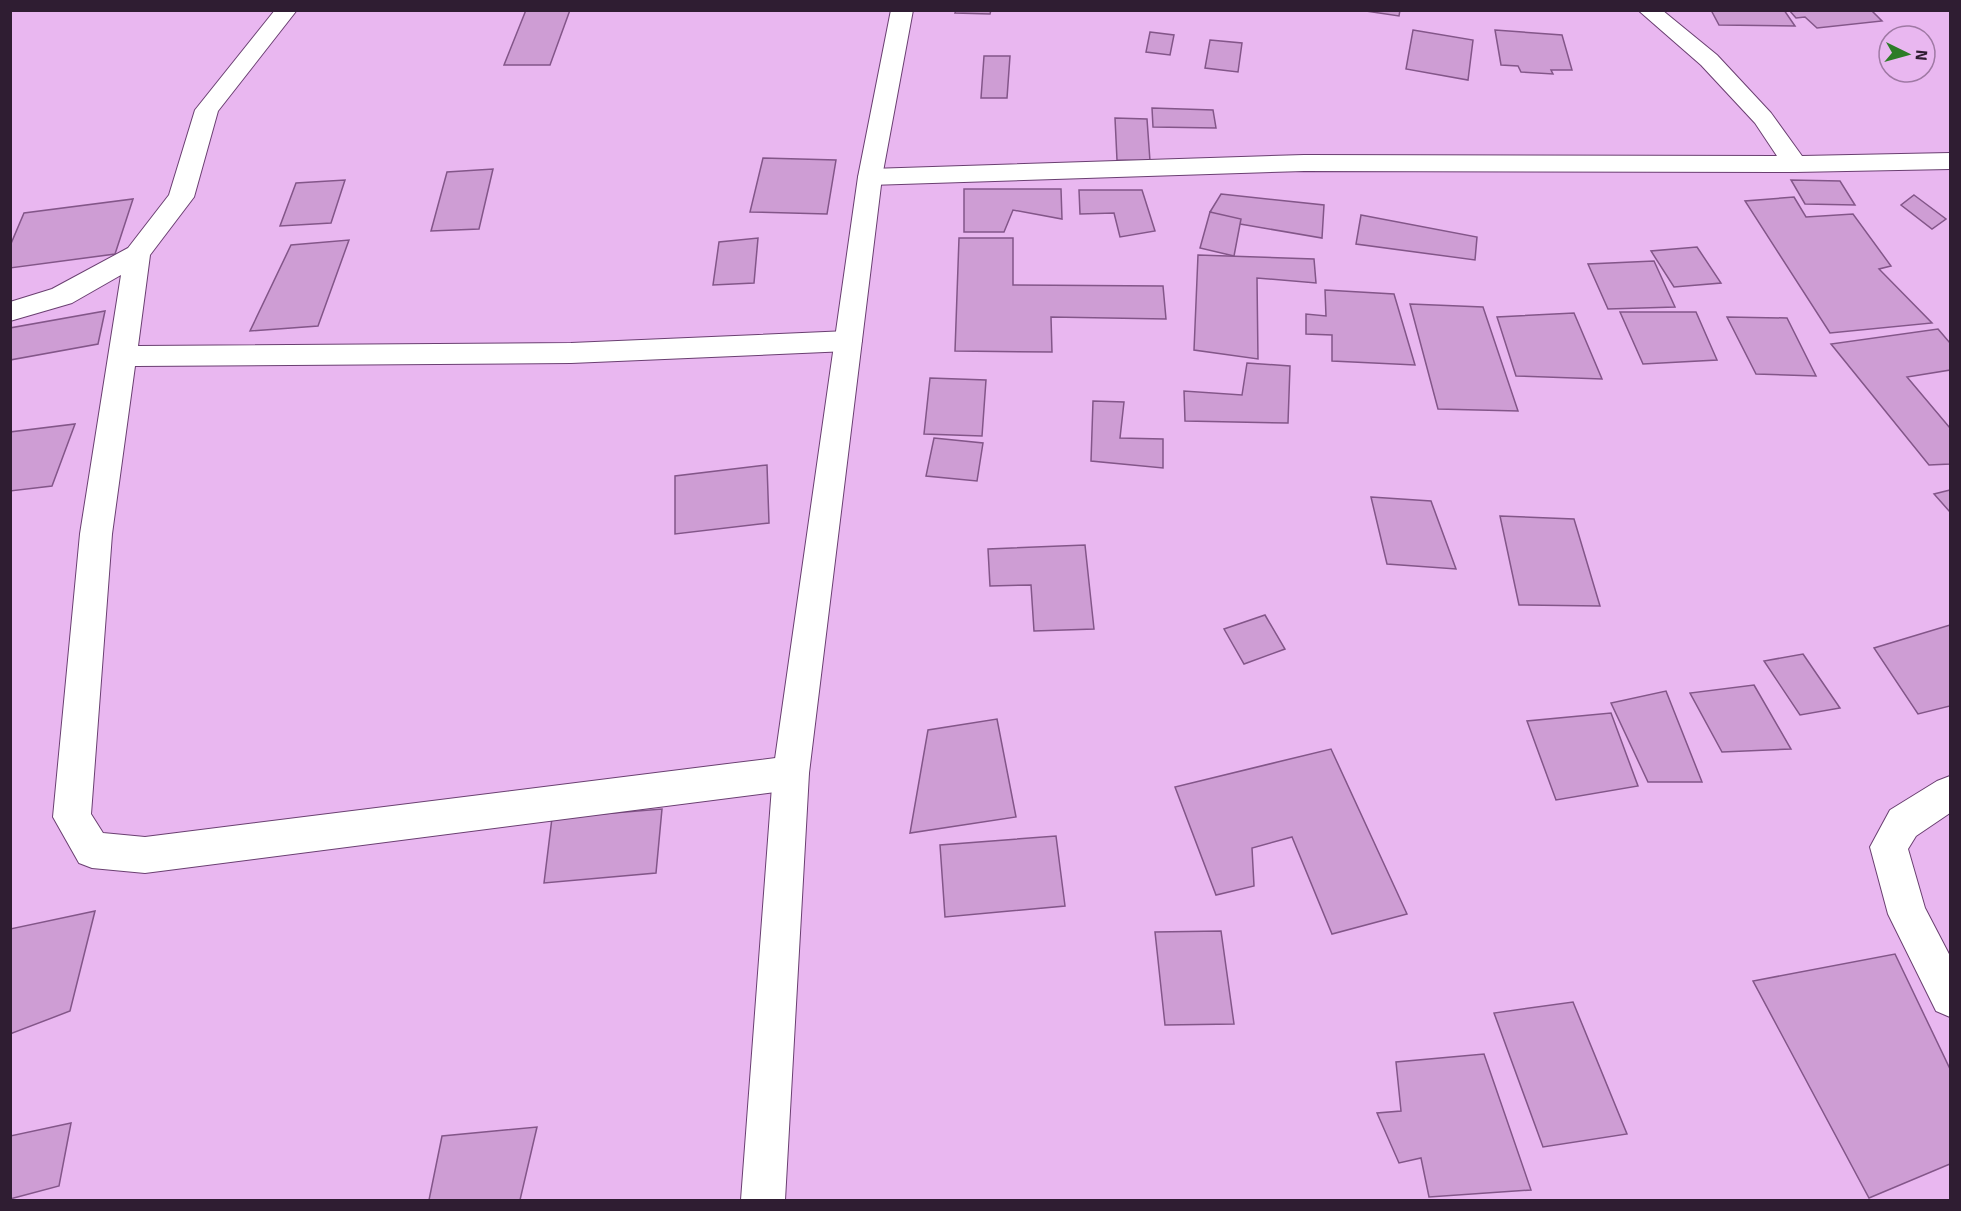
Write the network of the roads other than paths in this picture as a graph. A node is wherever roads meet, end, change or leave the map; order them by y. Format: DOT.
graph roads {
  1 [pos="287,10"];
  2 [pos="902,10"];
  3 [pos="1648,10"];
  4 [pos="1950,161"];
  5 [pos="1795,164"];
  6 [pos="870,177"];
  7 [pos="137,254"];
  8 [pos="10,312"];
  9 [pos="849,341"];
  10 [pos="123,356"];
  11 [pos="791,773"];
  12 [pos="1950,793"];
  13 [pos="1950,997"];
  14 [pos="763,1200"];
  1 -- 7 [label="street"];
  2 -- 6 [label="street"];
  3 -- 5 [label="street"];
  4 -- 5 [label="street"];
  5 -- 6 [label="street"];
  6 -- 9 [label="street"];
  7 -- 8 [label="street"];
  7 -- 10 [label="street"];
  9 -- 10 [label="street"];
  9 -- 11 [label="street"];
  10 -- 11 [label="street"];
  11 -- 14 [label="street"];
  12 -- 13 [label="street"];
}
